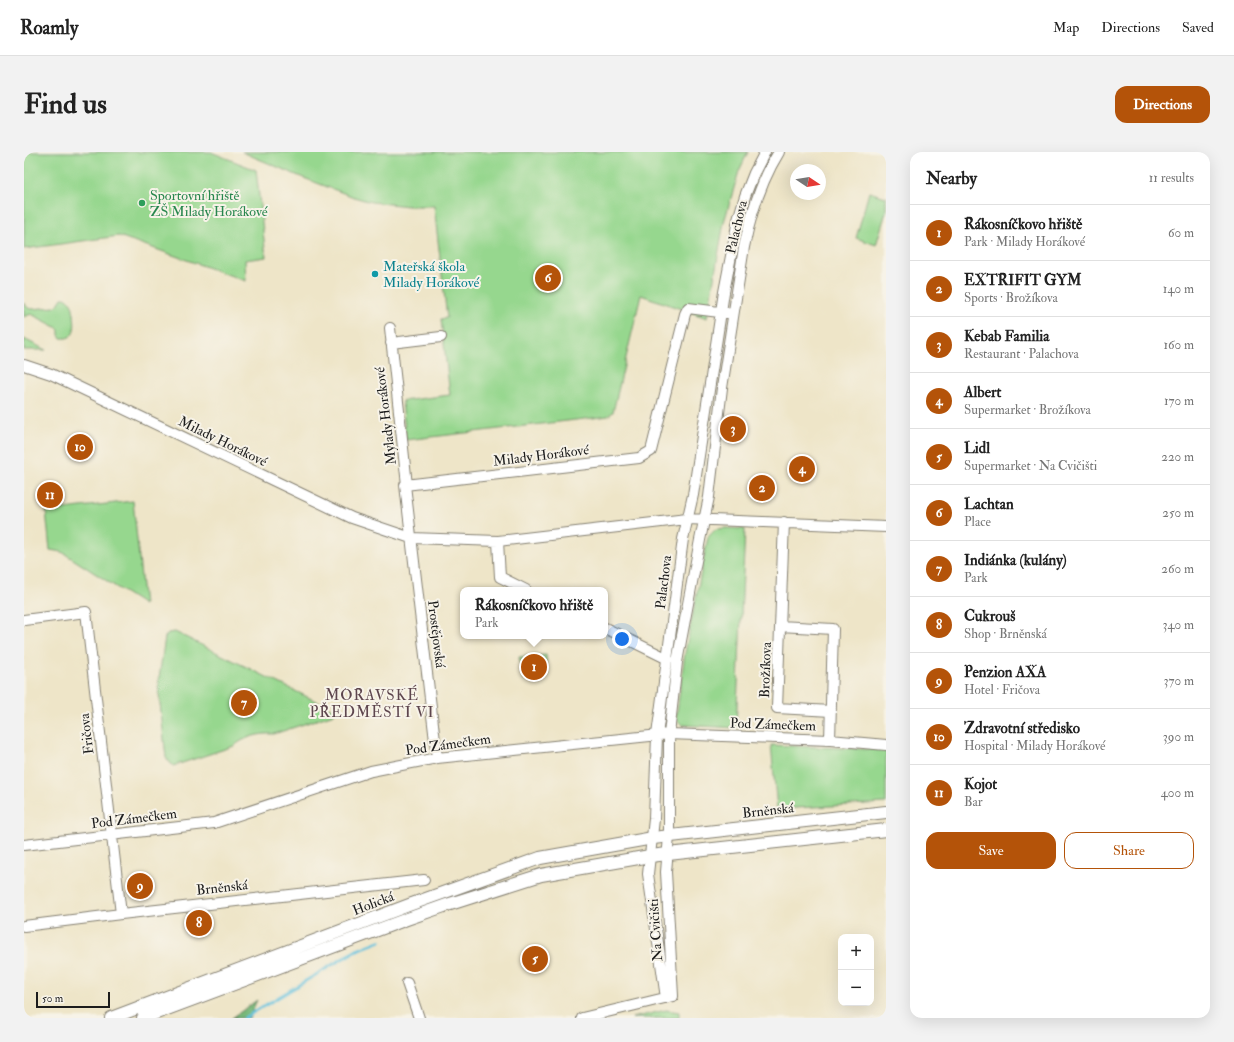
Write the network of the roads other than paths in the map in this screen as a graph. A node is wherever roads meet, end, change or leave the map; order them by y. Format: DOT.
graph roads {
  1 [pos="765,152"];
  2 [pos="779,152"];
  3 [pos="721,312"];
  4 [pos="734,314"];
  5 [pos="390,328"];
  6 [pos="441,337"];
  7 [pos="391,343"];
  8 [pos="24,366"];
  9 [pos="408,485"];
  10 [pos="687,519"];
  11 [pos="704,519"];
  12 [pos="784,522"];
  13 [pos="886,526"];
  14 [pos="411,538"];
  15 [pos="498,541"];
  16 [pos="520,587"];
  17 [pos="24,620"];
  18 [pos="780,626"];
  19 [pos="608,629"];
  20 [pos="668,659"];
  21 [pos="831,711"];
  22 [pos="669,734"];
  23 [pos="657,735"];
  24 [pos="830,740"];
  25 [pos="886,742"];
  26 [pos="437,758"];
  27 [pos="886,812"];
  28 [pos="886,830"];
  29 [pos="112,835"];
  30 [pos="669,836"];
  31 [pos="653,838"];
  32 [pos="24,845"];
  33 [pos="666,854"];
  34 [pos="650,856"];
  35 [pos="424,880"];
  36 [pos="121,914"];
  37 [pos="24,926"];
  38 [pos="407,983"];
  39 [pos="666,998"];
  40 [pos="110,1018"];
  41 [pos="143,1018"];
  42 [pos="419,1018"];
  43 [pos="582,1018"];
  1 -- 3 [label="street, Palachova"];
  2 -- 4 [label="street, Palachova"];
  3 -- 4 [label="street"];
  3 -- 9 [label="street, Milady Horákové"];
  3 -- 10 [label="street, Palachova"];
  4 -- 11 [label="street, Palachova"];
  5 -- 7 [label="street, Mylady Horákové"];
  6 -- 7 [label="street"];
  7 -- 9 [label="street, Mylady Horákové"];
  8 -- 14 [label="street, Milady Horákové"];
  9 -- 14 [label="street"];
  10 -- 11 [label="street, Milady Horákové"];
  10 -- 15 [label="street, Milady Horákové"];
  10 -- 20 [label="street, Palachova"];
  11 -- 12 [label="street"];
  11 -- 22 [label="street, Palachova"];
  12 -- 13 [label="street"];
  12 -- 18 [label="street, Brožíkova"];
  14 -- 15 [label="street, Milady Horákové"];
  14 -- 26 [label="street, Prostějovská"];
  15 -- 16 [label="street"];
  17 -- 29 [label="street, Fričova"];
  18 -- 21 [label="street, Brožíkova"];
  18 -- 21 [label="street, Brožíkova"];
  19 -- 20 [label="street"];
  20 -- 23 [label="street, Palachova"];
  21 -- 24 [label="street, Brožíkova"];
  22 -- 23 [label="street, Pod Zámečkem"];
  22 -- 24 [label="street, Pod Zámečkem"];
  22 -- 30 [label="street, Palachova"];
  23 -- 26 [label="street, Pod Zámečkem"];
  23 -- 31 [label="street, Palachova"];
  24 -- 25 [label="street, Pod Zámečkem"];
  26 -- 29 [label="street, Pod Zámečkem"];
  27 -- 30 [label="main road, Brněnská"];
  28 -- 33 [label="main road"];
  29 -- 32 [label="street, Pod Zámečkem"];
  29 -- 36 [label="street, Fričova"];
  30 -- 31 [label="main road, Brněnská"];
  30 -- 33 [label="street, Palachova"];
  31 -- 34 [label="street, Palachova"];
  31 -- 40 [label="main road, Holická"];
  33 -- 34 [label="main road, Holická"];
  33 -- 39 [label="street, Na Cvičišti"];
  34 -- 39 [label="street, Na Cvičišti"];
  34 -- 41 [label="main road, Holická"];
  35 -- 36 [label="street, Brněnská"];
  36 -- 37 [label="street, Brněnská"];
  38 -- 42 [label="street"];
  39 -- 43 [label="street"];
}
